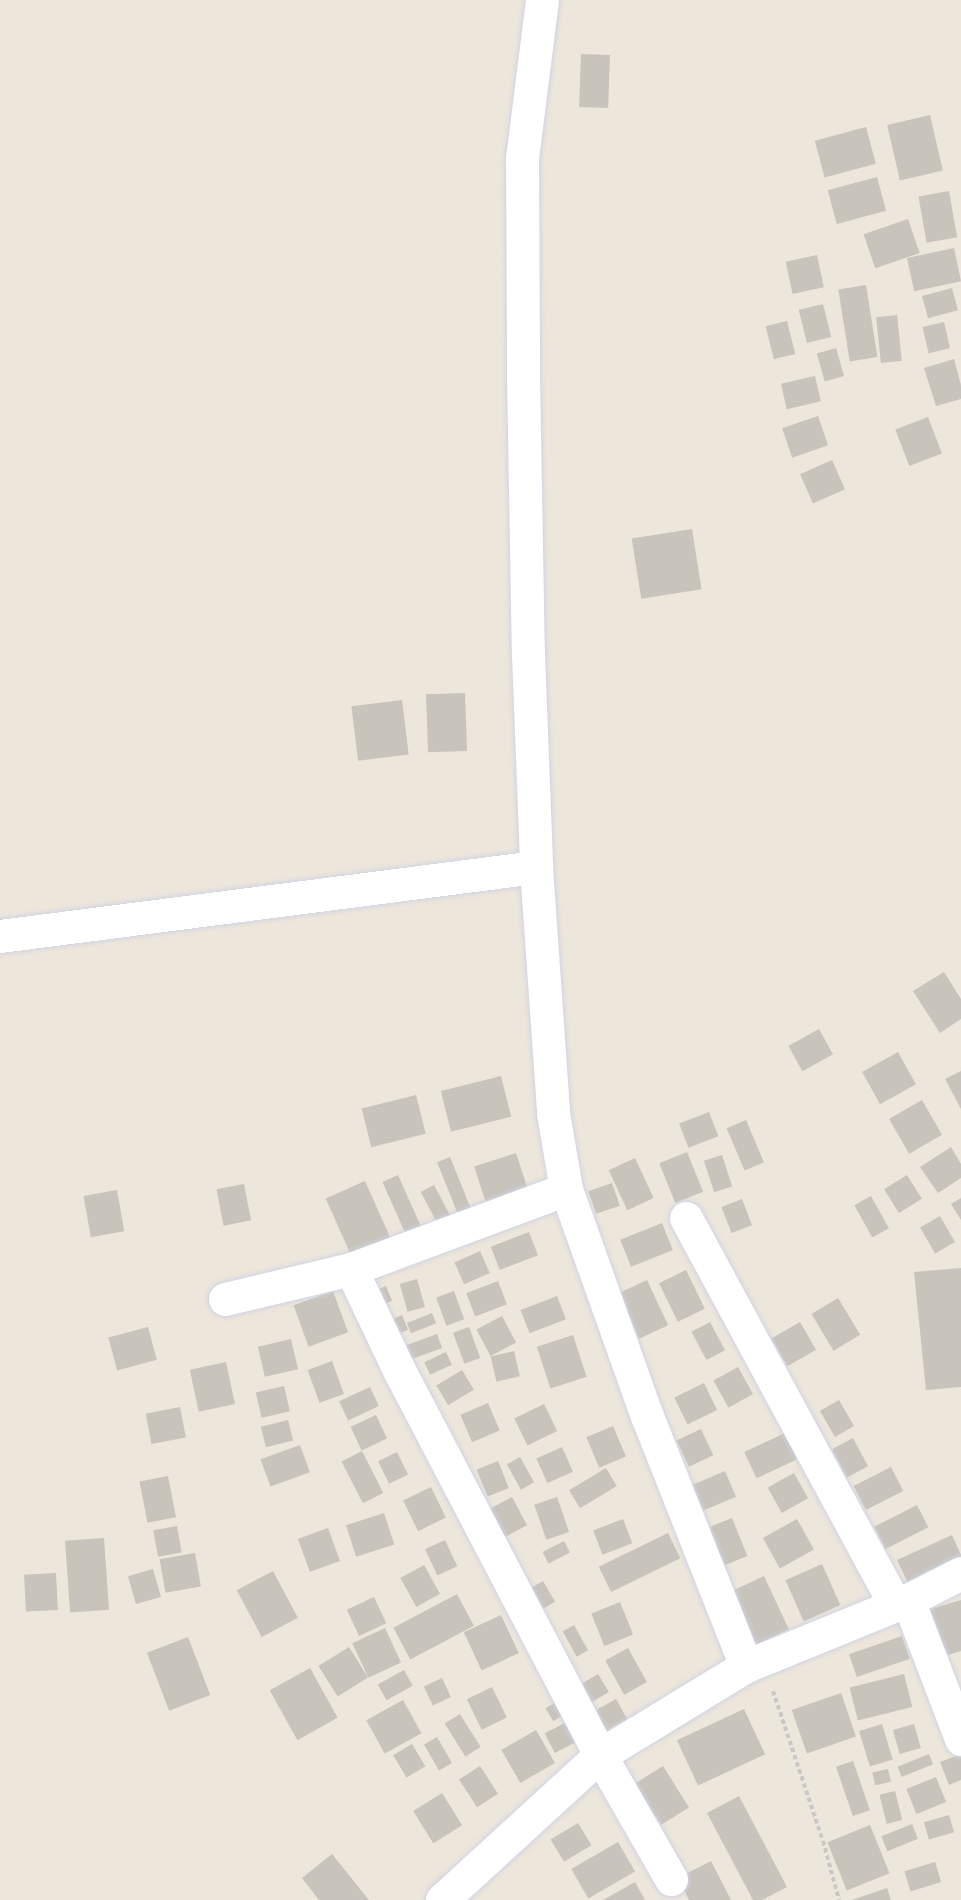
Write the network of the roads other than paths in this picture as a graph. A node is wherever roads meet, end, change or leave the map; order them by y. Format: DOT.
graph roads {
  1 [pos="542,0"];
  2 [pos="536,867"];
  3 [pos="0,936"];
  4 [pos="566,1189"];
  5 [pos="686,1218"];
  6 [pos="351,1269"];
  7 [pos="225,1299"];
  8 [pos="961,1573"];
  9 [pos="902,1603"];
  10 [pos="754,1662"];
  11 [pos="961,1740"];
  12 [pos="600,1755"];
  13 [pos="671,1879"];
  14 [pos="442,1900"];
  1 -- 2 [label="street"];
  2 -- 3 [label="street"];
  2 -- 4 [label="street"];
  4 -- 6 [label="street"];
  4 -- 10 [label="street"];
  5 -- 9 [label="street"];
  6 -- 7 [label="street"];
  6 -- 12 [label="street"];
  8 -- 9 [label="street"];
  9 -- 10 [label="street"];
  9 -- 11 [label="street"];
  10 -- 12 [label="street"];
  12 -- 13 [label="street"];
  12 -- 14 [label="street"];
}
